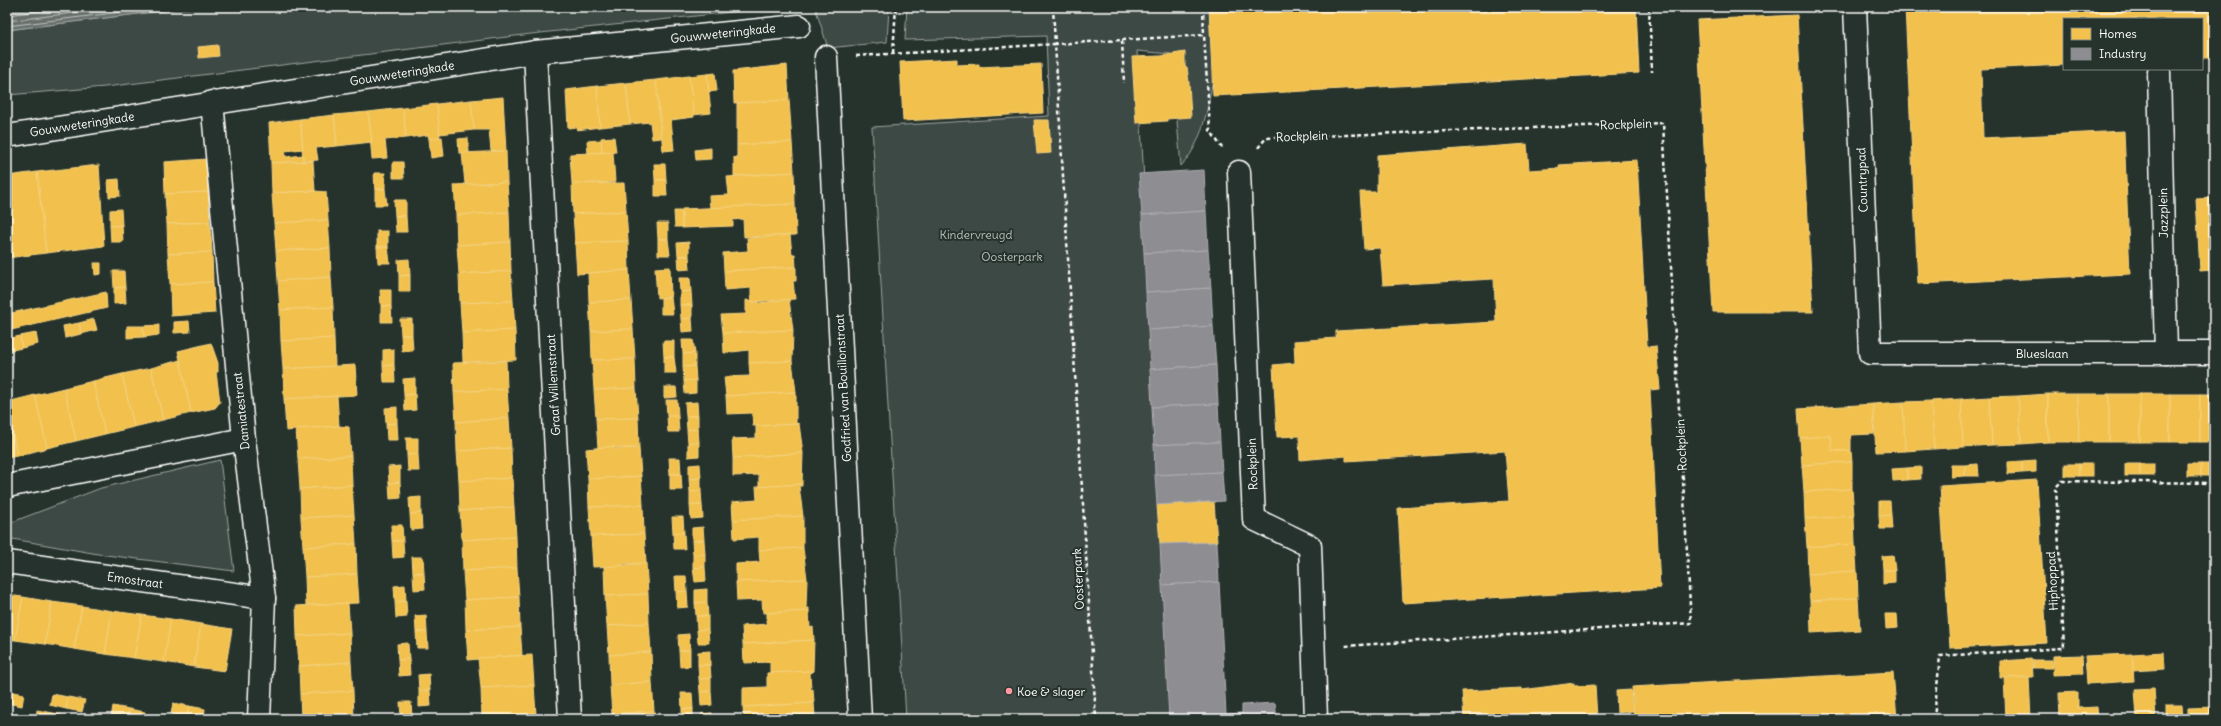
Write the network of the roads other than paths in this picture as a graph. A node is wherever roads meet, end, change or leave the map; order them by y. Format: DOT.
graph roads {
  1 [pos="1855,7"];
  2 [pos="799,26"];
  3 [pos="535,52"];
  4 [pos="826,57"];
  5 [pos="2159,72"];
  6 [pos="212,102"];
  7 [pos="7,136"];
  8 [pos="1239,172"];
  9 [pos="1870,353"];
  10 [pos="2166,353"];
  11 [pos="2214,353"];
  12 [pos="244,439"];
  13 [pos="7,486"];
  14 [pos="7,562"];
  15 [pos="264,598"];
  16 [pos="259,719"];
  17 [pos="570,719"];
  18 [pos="860,719"];
  19 [pos="1316,719"];
  1 -- 9 [label="street, Countrypad"];
  2 -- 3 [label="street, Gouwweteringkade"];
  3 -- 6 [label="street, Gouwweteringkade"];
  3 -- 17 [label="street, Graaf Willemstraat"];
  4 -- 18 [label="street, Godfried van Bouillonstraat"];
  5 -- 10 [label="street, Jazzplein"];
  6 -- 7 [label="street, Gouwweteringkade"];
  6 -- 12 [label="street, Damiatestraat"];
  8 -- 19 [label="street, Rockplein"];
  9 -- 10 [label="street, Blueslaan"];
  10 -- 11 [label="street, Blueslaan"];
  12 -- 13 [label="street"];
  12 -- 15 [label="street, Damiatestraat"];
  14 -- 15 [label="street, Emostraat"];
  15 -- 16 [label="street, Damiatestraat"];
}
